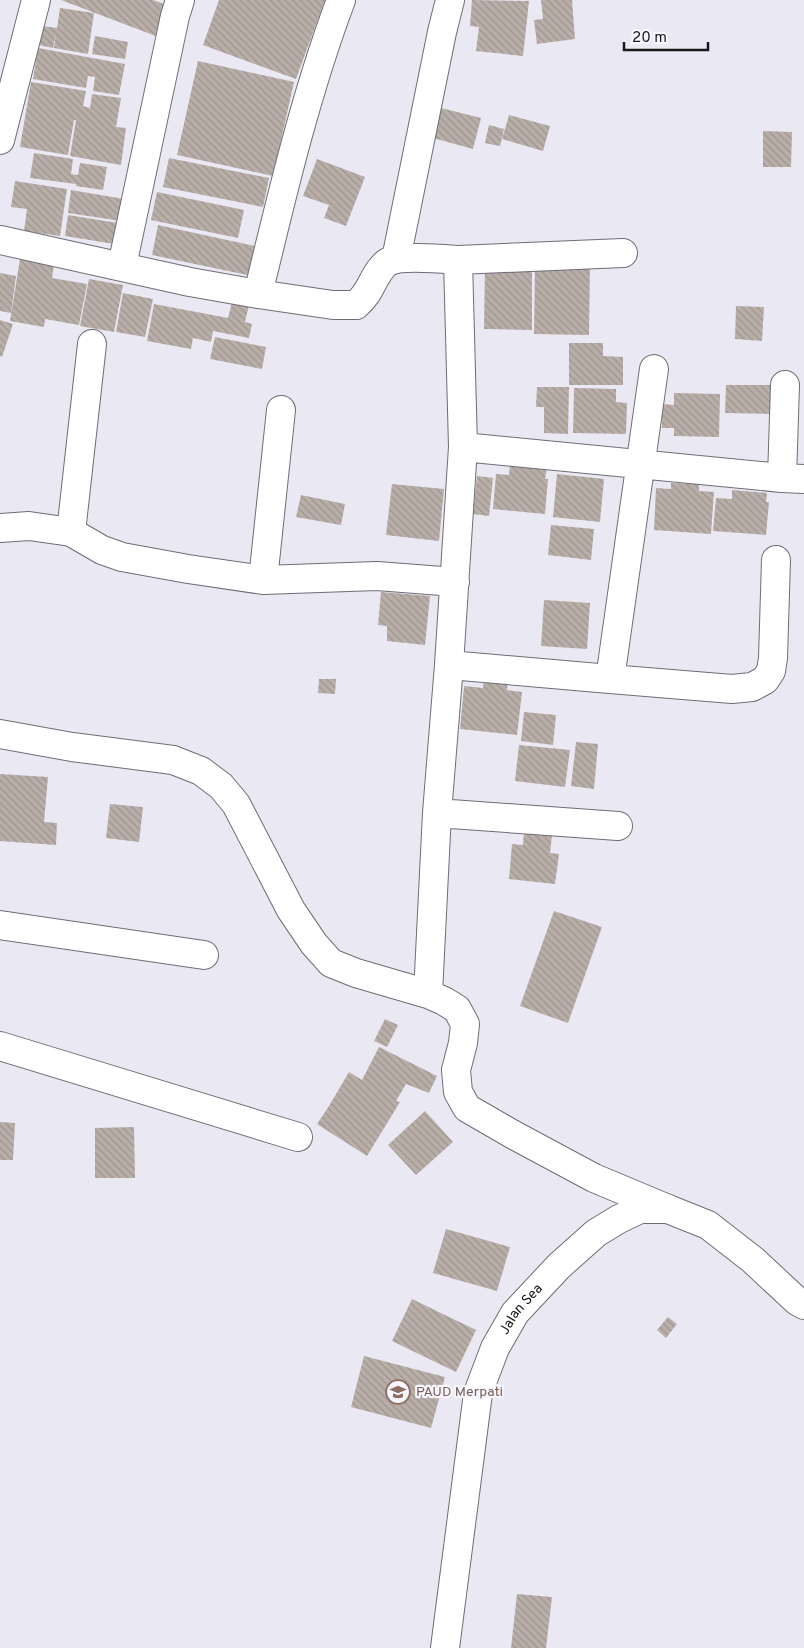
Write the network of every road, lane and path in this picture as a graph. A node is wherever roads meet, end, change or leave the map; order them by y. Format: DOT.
graph roads {
  1 [pos="36,0"];
  2 [pos="180,0"];
  3 [pos="341,0"];
  4 [pos="450,0"];
  5 [pos="0,140"];
  6 [pos="0,240"];
  7 [pos="623,253"];
  8 [pos="396,259"];
  9 [pos="458,260"];
  10 [pos="122,266"];
  11 [pos="258,294"];
  12 [pos="92,344"];
  13 [pos="654,369"];
  14 [pos="785,385"];
  15 [pos="281,410"];
  16 [pos="464,447"];
  17 [pos="641,464"];
  18 [pos="793,479"];
  19 [pos="0,528"];
  20 [pos="71,532"];
  21 [pos="776,560"];
  22 [pos="263,580"];
  23 [pos="455,582"];
  24 [pos="449,665"];
  25 [pos="610,678"];
  26 [pos="0,734"];
  27 [pos="437,813"];
  28 [pos="618,826"];
  29 [pos="0,925"];
  30 [pos="204,955"];
  31 [pos="428,994"];
  32 [pos="0,1046"];
  33 [pos="298,1137"];
  34 [pos="668,1209"];
  35 [pos="804,1305"];
  36 [pos="445,1648"];
  1 -- 5 [label="street"];
  2 -- 10 [label="street"];
  3 -- 11 [label="street"];
  4 -- 8 [label="street"];
  6 -- 10 [label="street"];
  7 -- 9 [label="street"];
  8 -- 9 [label="street"];
  8 -- 11 [label="street"];
  9 -- 16 [label="street"];
  10 -- 11 [label="street"];
  12 -- 20 [label="street"];
  13 -- 17 [label="street"];
  14 -- 18 [label="street"];
  15 -- 22 [label="street"];
  16 -- 17 [label="street"];
  16 -- 23 [label="street"];
  17 -- 18 [label="street"];
  17 -- 25 [label="street"];
  19 -- 20 [label="street"];
  20 -- 22 [label="street"];
  21 -- 25 [label="street"];
  22 -- 23 [label="street"];
  23 -- 24 [label="street"];
  24 -- 25 [label="street"];
  24 -- 27 [label="street"];
  26 -- 31 [label="street"];
  27 -- 28 [label="street"];
  27 -- 31 [label="street"];
  29 -- 30 [label="street"];
  31 -- 34 [label="street"];
  32 -- 33 [label="street"];
  34 -- 35 [label="street, Jalan Sea"];
  34 -- 36 [label="street, Jalan Sea"];
}
